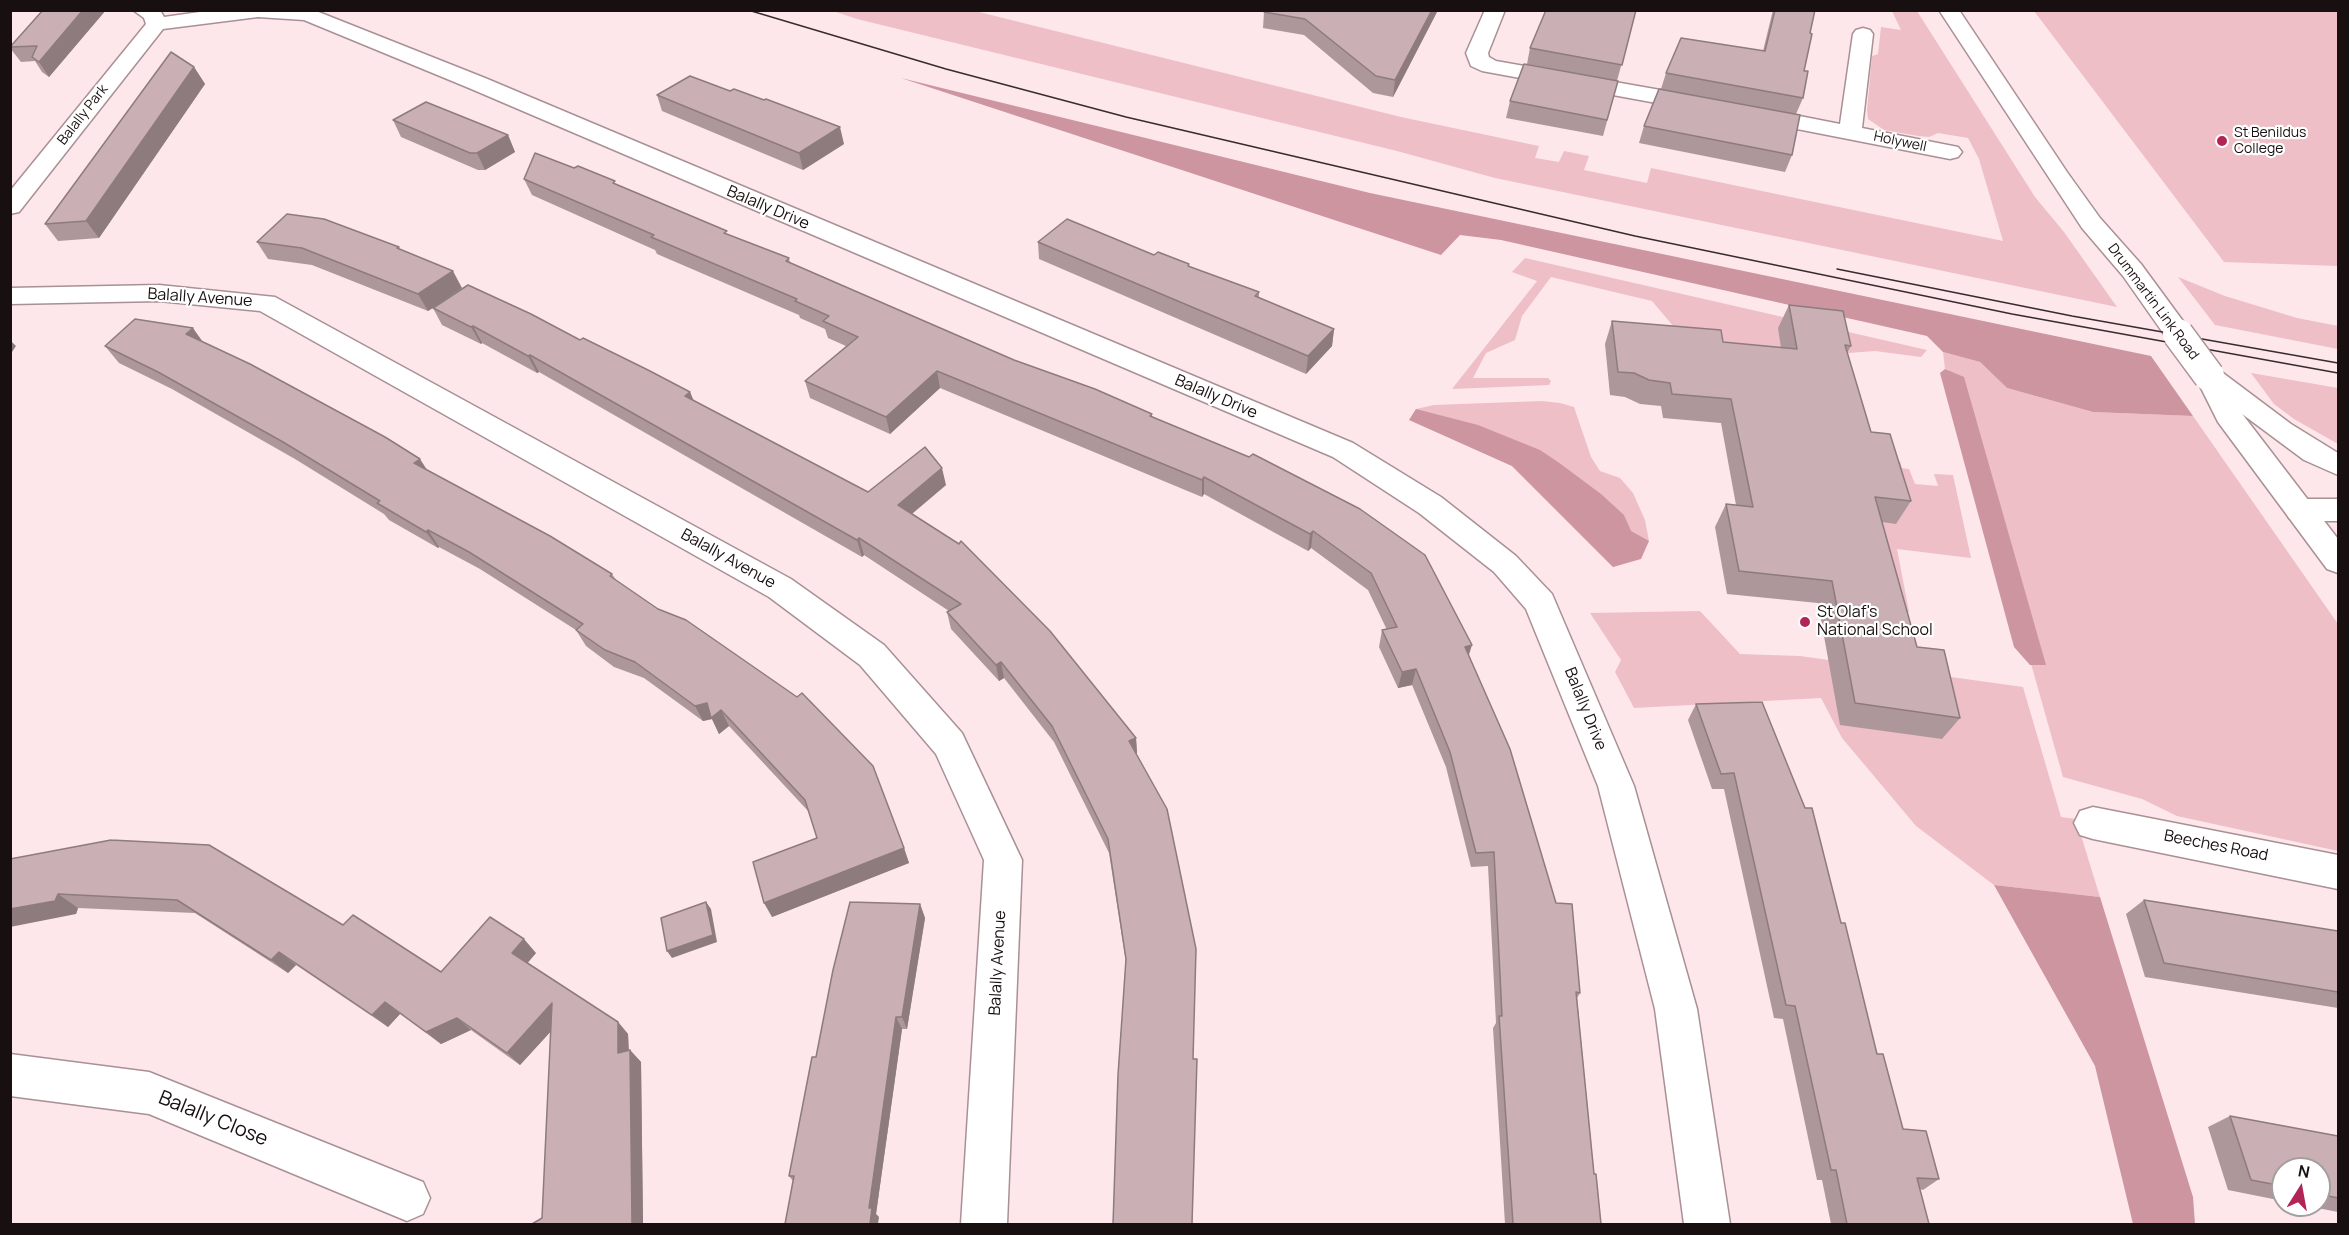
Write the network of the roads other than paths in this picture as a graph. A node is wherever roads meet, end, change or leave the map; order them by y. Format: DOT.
graph roads {
  1 [pos="1495,10"];
  2 [pos="1950,10"];
  3 [pos="258,11"];
  4 [pos="149,17"];
  5 [pos="1863,34"];
  6 [pos="1850,132"];
  7 [pos="1950,152"];
  8 [pos="10,207"];
  9 [pos="10,296"];
  10 [pos="2210,376"];
  11 [pos="2338,465"];
  12 [pos="2300,510"];
  13 [pos="2338,510"];
  14 [pos="2338,561"];
  15 [pos="2093,823"];
  16 [pos="2338,872"];
  17 [pos="10,1075"];
  18 [pos="408,1198"];
  19 [pos="984,1224"];
  20 [pos="1707,1224"];
  1 -- 6 [label="street, Holywell"];
  2 -- 10 [label="street, Drummartin Link Road, bridge"];
  3 -- 4 [label="street, Balally Drive"];
  3 -- 20 [label="street, Balally Drive"];
  4 -- 8 [label="street, Balally Park"];
  5 -- 6 [label="street, Holywell"];
  6 -- 7 [label="street, Holywell"];
  9 -- 19 [label="street, Balally Avenue"];
  10 -- 11 [label="street"];
  10 -- 12 [label="street, Drummartin Link Road"];
  12 -- 13 [label="street"];
  12 -- 14 [label="street, Drummartin Link Road"];
  15 -- 16 [label="street, Beeches Road"];
  17 -- 18 [label="street, Balally Close"];
}
